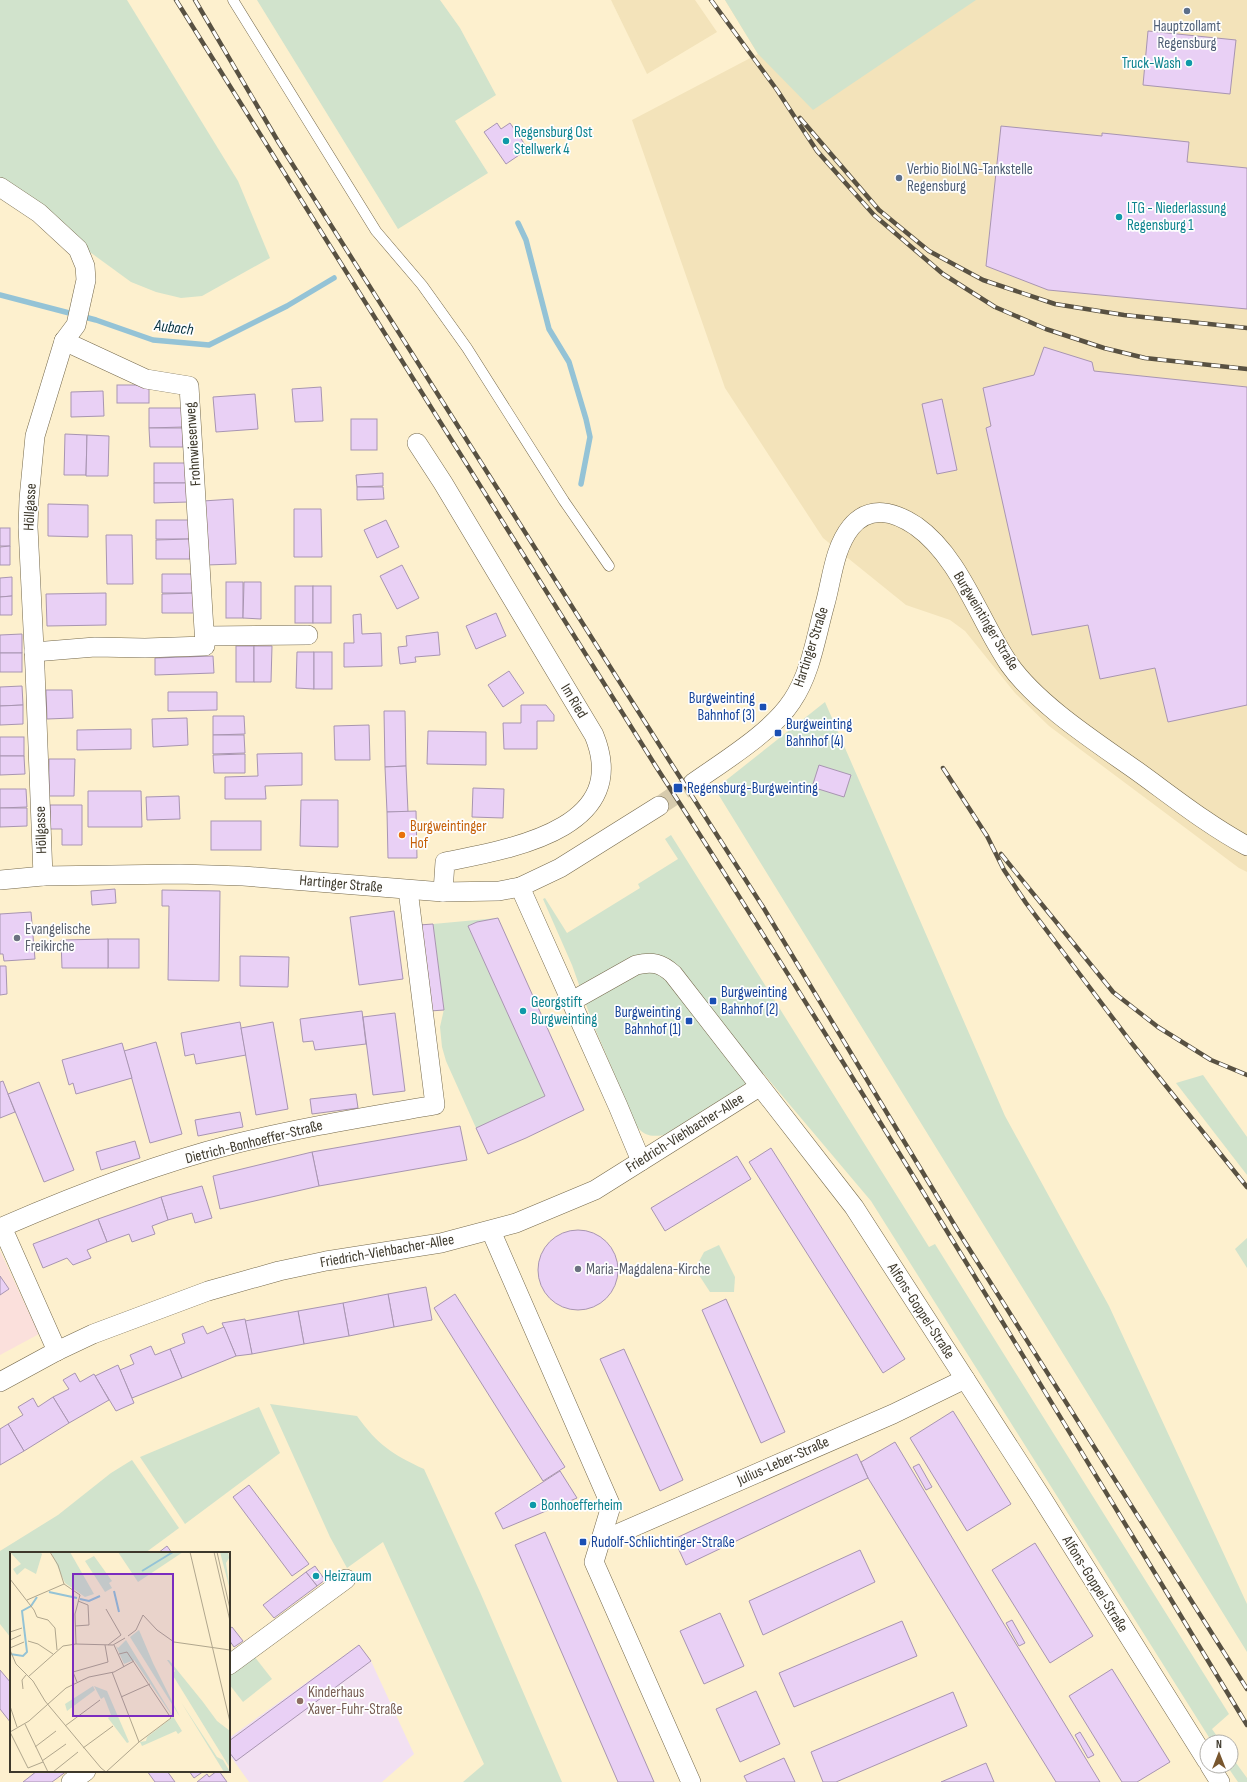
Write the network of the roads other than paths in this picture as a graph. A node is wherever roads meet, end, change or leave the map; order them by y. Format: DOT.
graph roads {
  1 [pos="233,0"];
  2 [pos="0,187"];
  3 [pos="64,341"];
  4 [pos="416,443"];
  5 [pos="835,561"];
  6 [pos="609,566"];
  7 [pos="308,635"];
  8 [pos="205,636"];
  9 [pos="34,652"];
  10 [pos="694,783"];
  11 [pos="659,806"];
  12 [pos="1247,846"];
  13 [pos="43,876"];
  14 [pos="0,880"];
  15 [pos="520,887"];
  16 [pos="408,890"];
  17 [pos="443,892"];
  18 [pos="572,1001"];
  19 [pos="760,1087"];
  20 [pos="641,1161"];
  21 [pos="491,1231"];
  22 [pos="57,1351"];
  23 [pos="965,1379"];
  24 [pos="0,1382"];
  25 [pos="601,1541"];
  26 [pos="346,1579"];
  27 [pos="230,1664"];
  28 [pos="1199,1748"];
  29 [pos="85,1772"];
  30 [pos="71,1782"];
  31 [pos="691,1782"];
  1 -- 6 [label="lane"];
  2 -- 3 [label="street, Höllgasse"];
  3 -- 8 [label="street, Frohnwiesenweg"];
  3 -- 9 [label="street, Höllgasse"];
  4 -- 17 [label="street, Im Ried"];
  5 -- 10 [label="street, Hartinger Straße"];
  5 -- 12 [label="street, Burgweintinger Straße"];
  7 -- 8 [label="street"];
  8 -- 9 [label="street"];
  9 -- 13 [label="street, Höllgasse"];
  11 -- 15 [label="street, Hartinger Straße"];
  13 -- 14 [label="street, Hartinger Straße"];
  13 -- 16 [label="street, Hartinger Straße"];
  15 -- 17 [label="street, Hartinger Straße"];
  15 -- 18 [label="street"];
  16 -- 17 [label="street, Hartinger Straße"];
  16 -- 22 [label="street, Dietrich-Bonhoeffer-Straße"];
  18 -- 19 [label="street, Alfons-Goppel-Straße"];
  18 -- 20 [label="street"];
  19 -- 20 [label="street, Friedrich-Viehbacher-Allee"];
  19 -- 23 [label="street, Alfons-Goppel-Straße"];
  20 -- 21 [label="street, Friedrich-Viehbacher-Allee"];
  21 -- 22 [label="street, Friedrich-Viehbacher-Allee"];
  21 -- 25 [label="street"];
  22 -- 24 [label="street, Friedrich-Viehbacher-Allee"];
  23 -- 25 [label="street, Julius-Leber-Straße"];
  23 -- 28 [label="street, Alfons-Goppel-Straße"];
  25 -- 31 [label="street"];
  26 -- 27 [label="street"];
  29 -- 30 [label="street"];
}
